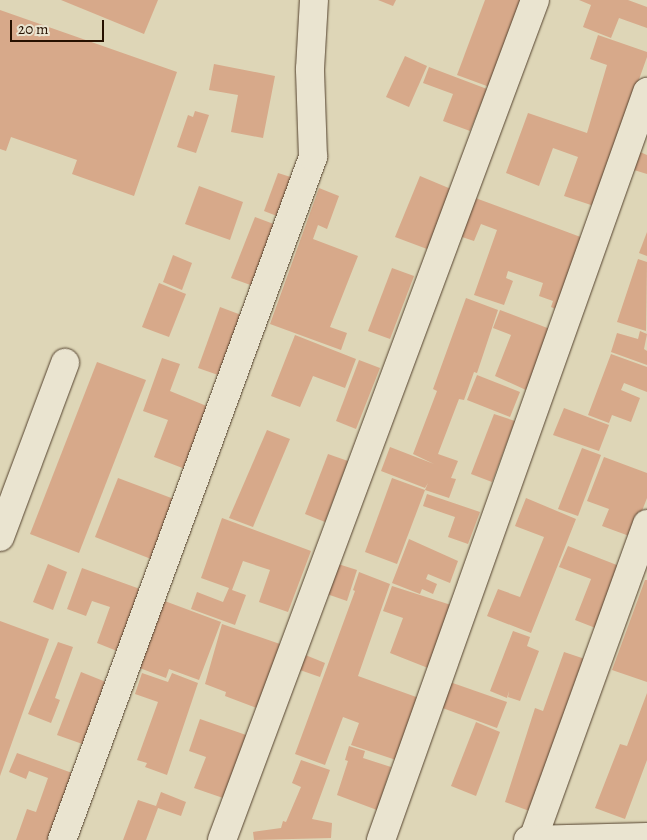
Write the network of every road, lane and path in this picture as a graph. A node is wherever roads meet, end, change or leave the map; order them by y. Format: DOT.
graph roads {
  1 [pos="314,0"];
  2 [pos="535,0"];
  3 [pos="647,92"];
  4 [pos="65,363"];
  5 [pos="647,524"];
  6 [pos="0,537"];
  7 [pos="647,837"];
  8 [pos="533,839"];
  9 [pos="62,840"];
  10 [pos="222,840"];
  11 [pos="381,840"];
  12 [pos="528,840"];
  1 -- 9 [label="street"];
  2 -- 10 [label="street"];
  3 -- 11 [label="street"];
  4 -- 6 [label="street"];
  5 -- 8 [label="street"];
  7 -- 8 [label="street"];
  8 -- 12 [label="street"];
}
